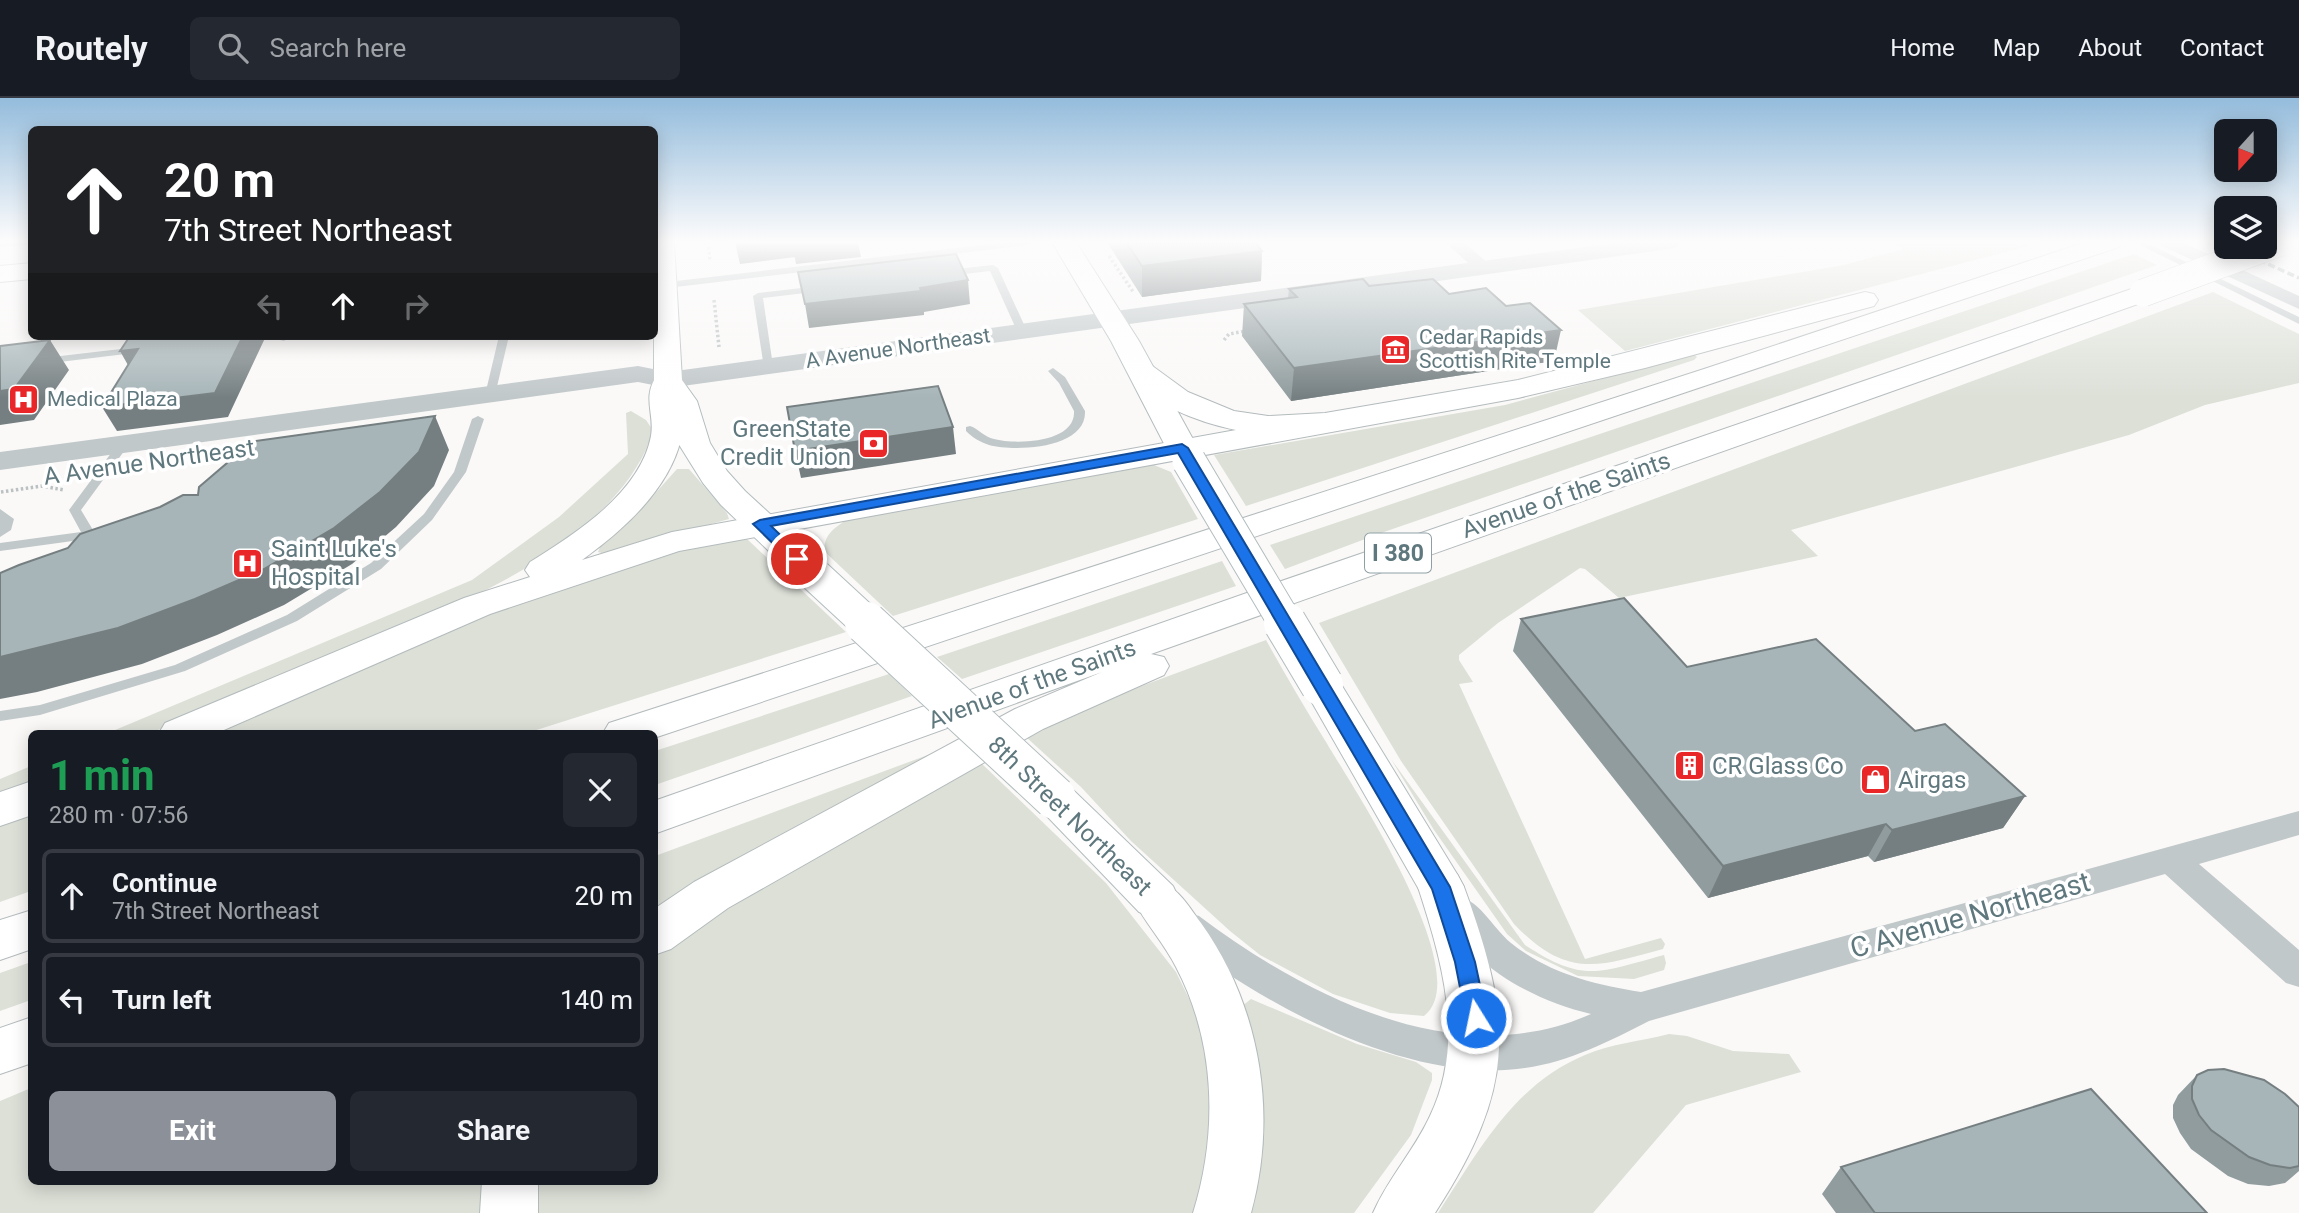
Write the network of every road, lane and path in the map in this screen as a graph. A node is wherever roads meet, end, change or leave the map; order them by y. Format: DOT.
graph roads {
  1 [pos="662,294"];
  2 [pos="714,294"];
  3 [pos="775,294"];
  4 [pos="1005,294"];
  5 [pos="1096,294"];
  6 [pos="1290,294"];
  7 [pos="1892,294"];
  8 [pos="1954,294"];
  9 [pos="2141,294"];
  10 [pos="2244,294"];
  11 [pos="2280,294"];
  12 [pos="2299,303"];
  13 [pos="1111,319"];
  14 [pos="2299,321"];
  15 [pos="1257,329"];
  16 [pos="1022,331"];
  17 [pos="503,340"];
  18 [pos="1224,340"];
  19 [pos="149,348"];
  20 [pos="767,356"];
  21 [pos="37,362"];
  22 [pos="1053,371"];
  23 [pos="1141,371"];
  24 [pos="668,380"];
  25 [pos="484,407"];
  26 [pos="1320,424"];
  27 [pos="970,429"];
  28 [pos="124,443"];
  29 [pos="1185,455"];
  30 [pos="0,461"];
  31 [pos="104,468"];
  32 [pos="0,482"];
  33 [pos="0,492"];
  34 [pos="64,494"];
  35 [pos="0,513"];
  36 [pos="760,524"];
  37 [pos="0,533"];
  38 [pos="95,533"];
  39 [pos="1435,541"];
  40 [pos="0,547"];
  41 [pos="78,554"];
  42 [pos="477,606"];
  43 [pos="0,716"];
  44 [pos="187,730"];
  45 [pos="633,730"];
  46 [pos="28,799"];
  47 [pos="0,810"];
  48 [pos="658,817"];
  49 [pos="2299,823"];
  50 [pos="2171,859"];
  51 [pos="1441,887"];
  52 [pos="1156,899"];
  53 [pos="28,930"];
  54 [pos="658,932"];
  55 [pos="0,940"];
  56 [pos="2299,972"];
  57 [pos="1641,1008"];
  58 [pos="28,1041"];
  59 [pos="0,1051"];
  60 [pos="1476,1053"];
  61 [pos="510,1185"];
  62 [pos="509,1213"];
  63 [pos="1222,1213"];
  64 [pos="1402,1213"];
  1 -- 24 [label="main road, 8th Street Northeast"];
  2 -- 20 [label="path"];
  3 -- 20 [label="lane"];
  4 -- 16 [label="lane"];
  5 -- 13 [label="main road"];
  6 -- 13 [label="street, A Avenue Northeast"];
  7 -- 26 [label="main road"];
  8 -- 45 [label="main road"];
  9 -- 39 [label="main road, Avenue of the Saints / I 380, bridge"];
  10 -- 14 [label="lane"];
  11 -- 12 [label="street"];
  13 -- 16 [label="street, A Avenue Northeast"];
  13 -- 23 [label="main road"];
  15 -- 18 [label="path"];
  16 -- 20 [label="street, A Avenue Northeast"];
  17 -- 25 [label="lane"];
  19 -- 21 [label="lane"];
  20 -- 24 [label="street, A Avenue Northeast"];
  22 -- 27 [label="lane"];
  23 -- 26 [label="main road"];
  23 -- 29 [label="main road"];
  24 -- 25 [label="street, A Avenue Northeast"];
  24 -- 36 [label="main road, 8th Street Northeast"];
  24 -- 42 [label="main road"];
  25 -- 28 [label="street, A Avenue Northeast"];
  25 -- 31 [label="street, A Avenue Northeast"];
  25 -- 43 [label="lane"];
  26 -- 29 [label="main road"];
  28 -- 30 [label="street, A Avenue Northeast"];
  28 -- 31 [label="lane"];
  29 -- 36 [label="main road"];
  29 -- 51 [label="main road, bridge"];
  31 -- 32 [label="street, A Avenue Northeast"];
  31 -- 38 [label="lane"];
  33 -- 34 [label="path"];
  35 -- 37 [label="lane"];
  36 -- 42 [label="main road"];
  36 -- 52 [label="main road, 8th Street Northeast, bridge"];
  38 -- 40 [label="lane"];
  38 -- 41 [label="lane"];
  39 -- 48 [label="main road, Avenue of the Saints / I 380"];
  39 -- 54 [label="main road"];
  42 -- 44 [label="main road"];
  46 -- 47 [label="main road"];
  49 -- 50 [label="street, C Avenue Northeast"];
  50 -- 56 [label="street"];
  50 -- 57 [label="street, C Avenue Northeast"];
  51 -- 57 [label="street"];
  51 -- 60 [label="main road"];
  52 -- 60 [label="street, 8th Street Northeast"];
  52 -- 63 [label="main road"];
  53 -- 55 [label="main road"];
  57 -- 60 [label="street, 8th Street Northeast"];
  58 -- 59 [label="main road"];
  60 -- 64 [label="main road"];
  61 -- 62 [label="main road"];
}
